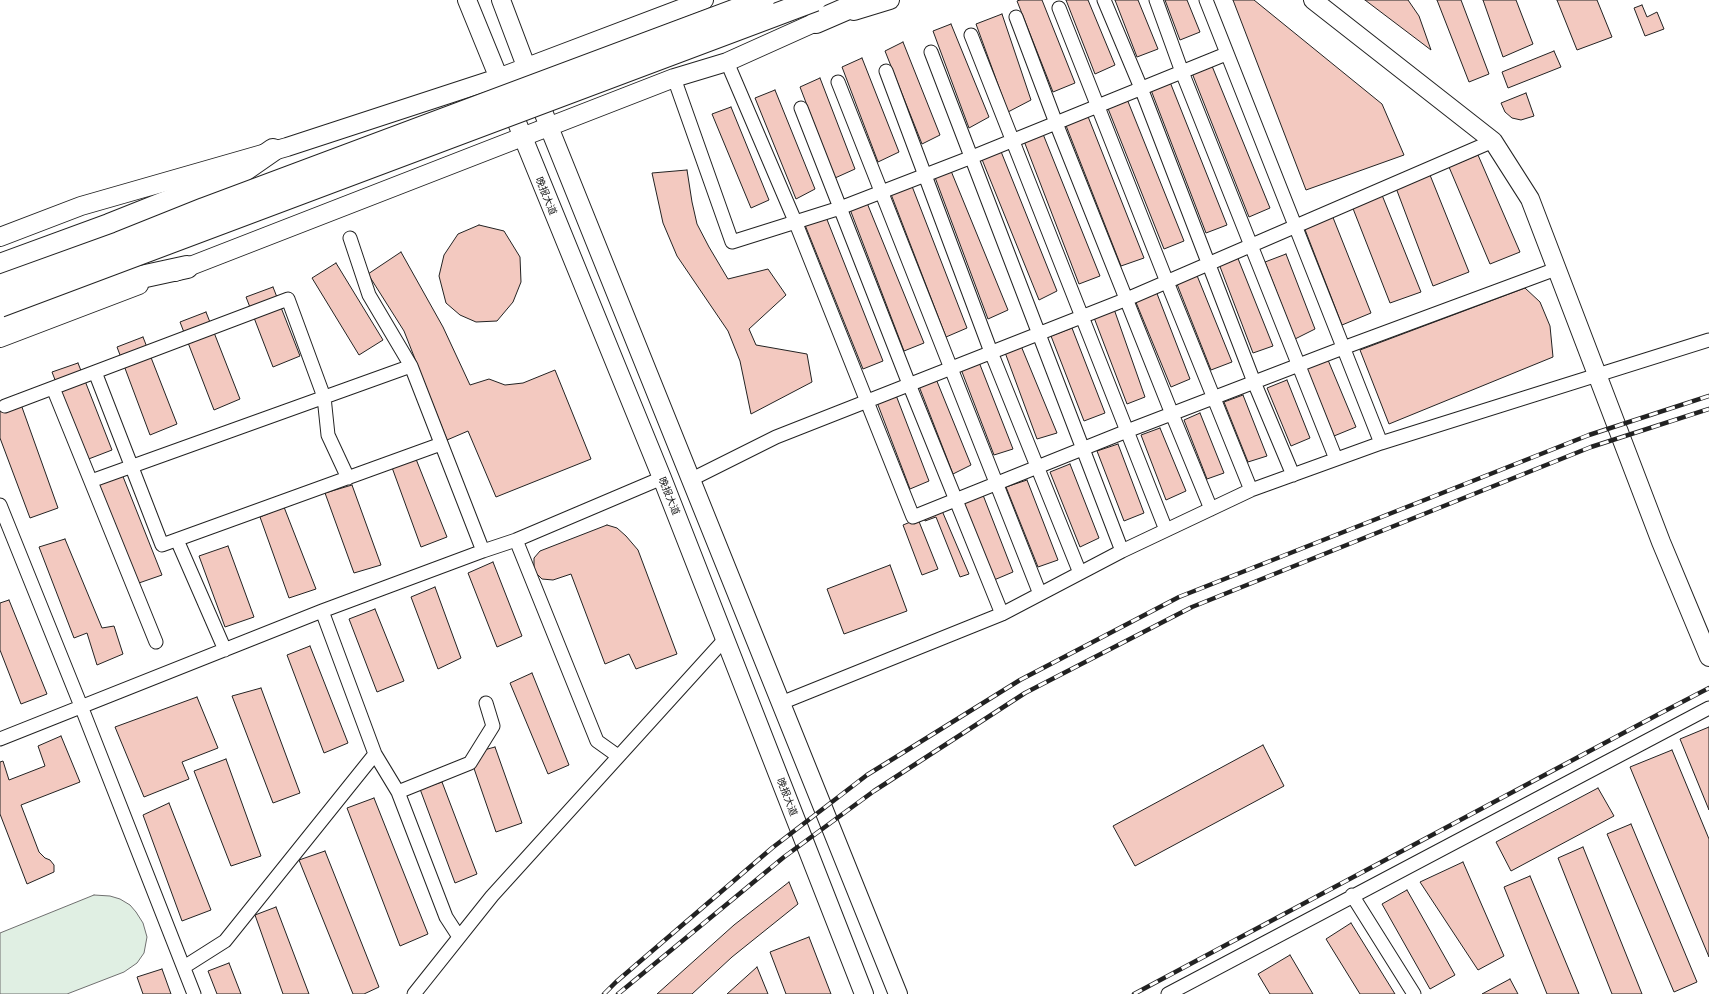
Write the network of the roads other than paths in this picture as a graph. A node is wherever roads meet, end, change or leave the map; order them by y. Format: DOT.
graph roads {
  1 [pos="467,0"];
  2 [pos="501,0"];
  3 [pos="704,0"];
  4 [pos="763,0"];
  5 [pos="815,0"];
  6 [pos="867,0"];
  7 [pos="890,0"];
  8 [pos="1104,0"];
  9 [pos="1156,0"];
  10 [pos="1206,0"];
  11 [pos="1313,0"];
  12 [pos="1059,8"];
  13 [pos="1016,17"];
  14 [pos="816,22"];
  15 [pos="971,35"];
  16 [pos="931,52"];
  17 [pos="1226,54"];
  18 [pos="727,62"];
  19 [pos="527,67"];
  20 [pos="886,71"];
  21 [pos="1182,72"];
  22 [pos="498,78"];
  23 [pos="674,78"];
  24 [pos="838,82"];
  25 [pos="1141,88"];
  26 [pos="1097,106"];
  27 [pos="801,108"];
  28 [pos="1056,123"];
  29 [pos="549,127"];
  30 [pos="522,137"];
  31 [pos="1012,141"];
  32 [pos="1493,141"];
  33 [pos="272,150"];
  34 [pos="972,157"];
  35 [pos="924,175"];
  36 [pos="882,192"];
  37 [pos="840,208"];
  38 [pos="795,221"];
  39 [pos="1295,227"];
  40 [pos="0,236"];
  41 [pos="350,238"];
  42 [pos="1252,246"];
  43 [pos="1209,264"];
  44 [pos="0,265"];
  45 [pos="187,267"];
  46 [pos="1556,268"];
  47 [pos="1167,282"];
  48 [pos="0,286"];
  49 [pos="1127,299"];
  50 [pos="0,306"];
  51 [pos="1083,316"];
  52 [pos="0,322"];
  53 [pos="1039,333"];
  54 [pos="0,338"];
  55 [pos="1709,340"];
  56 [pos="1343,348"];
  57 [pos="991,352"];
  58 [pos="1299,365"];
  59 [pos="411,366"];
  60 [pos="951,368"];
  61 [pos="95,372"];
  62 [pos="1597,375"];
  63 [pos="1254,382"];
  64 [pos="909,384"];
  65 [pos="53,388"];
  66 [pos="324,397"];
  67 [pos="1214,398"];
  68 [pos="868,401"];
  69 [pos="5,406"];
  70 [pos="1172,414"];
  71 [pos="1127,430"];
  72 [pos="1381,443"];
  73 [pos="441,444"];
  74 [pos="1082,448"];
  75 [pos="1336,459"];
  76 [pos="132,466"];
  77 [pos="1036,467"];
  78 [pos="1293,475"];
  79 [pos="348,478"];
  80 [pos="662,478"];
  81 [pos="692,479"];
  82 [pos="91,481"];
  83 [pos="997,483"];
  84 [pos="1251,490"];
  85 [pos="956,500"];
  86 [pos="0,505"];
  87 [pos="1211,508"];
  88 [pos="1166,530"];
  89 [pos="177,540"];
  90 [pos="516,540"];
  91 [pos="483,550"];
  92 [pos="1122,551"];
  93 [pos="1080,573"];
  94 [pos="1040,594"];
  95 [pos="322,611"];
  96 [pos="1002,614"];
  97 [pos="725,639"];
  98 [pos="156,642"];
  99 [pos="224,650"];
  100 [pos="1709,657"];
  101 [pos="486,703"];
  102 [pos="781,703"];
  103 [pos="81,706"];
  104 [pos="1709,708"];
  105 [pos="0,739"];
  106 [pos="376,754"];
  107 [pos="618,756"];
  108 [pos="398,792"];
  109 [pos="1352,895"];
  110 [pos="459,937"];
  111 [pos="184,968"];
  112 [pos="194,994"];
  113 [pos="414,994"];
  114 [pos="864,994"];
  115 [pos="898,994"];
  116 [pos="1168,994"];
  117 [pos="1414,994"];
  1 -- 22 [label="main road, 晚报大道"];
  2 -- 19 [label="main road"];
  3 -- 19 [label="main road"];
  4 -- 48 [label="highway, bridge"];
  5 -- 50 [label="highway, bridge"];
  6 -- 14 [label="highway"];
  7 -- 14 [label="main road"];
  8 -- 25 [label="street"];
  9 -- 21 [label="street"];
  10 -- 17 [label="street"];
  11 -- 32 [label="main road"];
  12 -- 26 [label="street"];
  13 -- 28 [label="street"];
  14 -- 18 [label="main road"];
  15 -- 31 [label="street"];
  16 -- 34 [label="street"];
  17 -- 21 [label="street"];
  17 -- 39 [label="street"];
  18 -- 23 [label="main road"];
  18 -- 38 [label="street"];
  19 -- 22 [label="main road"];
  19 -- 29 [label="main road"];
  20 -- 35 [label="street"];
  21 -- 25 [label="street"];
  21 -- 42 [label="street"];
  22 -- 30 [label="main road, 晚报大道"];
  22 -- 33 [label="main road"];
  23 -- 29 [label="main road"];
  23 -- 38 [label="street"];
  24 -- 36 [label="street"];
  25 -- 26 [label="street"];
  25 -- 43 [label="street"];
  26 -- 28 [label="street"];
  26 -- 47 [label="street"];
  27 -- 37 [label="street"];
  28 -- 31 [label="street"];
  28 -- 49 [label="street"];
  29 -- 30 [label="main road"];
  29 -- 81 [label="main road"];
  30 -- 45 [label="main road"];
  30 -- 80 [label="main road, 晚报大道"];
  31 -- 34 [label="street"];
  31 -- 51 [label="street"];
  32 -- 39 [label="street"];
  32 -- 46 [label="main road"];
  33 -- 40 [label="main road"];
  33 -- 44 [label="highway"];
  34 -- 35 [label="street"];
  34 -- 53 [label="street"];
  35 -- 36 [label="street"];
  35 -- 57 [label="street"];
  36 -- 37 [label="street"];
  36 -- 60 [label="street"];
  37 -- 38 [label="street"];
  37 -- 64 [label="street"];
  38 -- 68 [label="street"];
  39 -- 42 [label="street"];
  39 -- 56 [label="street"];
  41 -- 59 [label="street"];
  42 -- 43 [label="street"];
  42 -- 58 [label="street"];
  43 -- 47 [label="street"];
  43 -- 63 [label="street"];
  45 -- 52 [label="highway"];
  45 -- 54 [label="main road"];
  46 -- 56 [label="street"];
  46 -- 62 [label="main road"];
  47 -- 49 [label="street"];
  47 -- 67 [label="street"];
  49 -- 51 [label="street"];
  49 -- 70 [label="street"];
  51 -- 53 [label="street"];
  51 -- 71 [label="street"];
  53 -- 57 [label="street"];
  53 -- 74 [label="street"];
  55 -- 62 [label="street"];
  56 -- 58 [label="street"];
  56 -- 72 [label="street"];
  57 -- 60 [label="street"];
  57 -- 77 [label="street"];
  58 -- 63 [label="street"];
  58 -- 75 [label="street"];
  59 -- 66 [label="street"];
  59 -- 73 [label="street"];
  60 -- 64 [label="street"];
  60 -- 83 [label="street"];
  61 -- 65 [label="street"];
  61 -- 66 [label="street"];
  61 -- 76 [label="street"];
  62 -- 72 [label="street"];
  62 -- 100 [label="main road"];
  63 -- 67 [label="street"];
  63 -- 78 [label="street"];
  64 -- 68 [label="street"];
  64 -- 85 [label="street"];
  65 -- 69 [label="street"];
  65 -- 82 [label="street"];
  66 -- 76 [label="street"];
  66 -- 79 [label="street"];
  67 -- 70 [label="street"];
  67 -- 84 [label="street"];
  68 -- 81 [label="street"];
  68 -- 85 [label="street"];
  70 -- 71 [label="street"];
  70 -- 87 [label="street"];
  71 -- 74 [label="street"];
  71 -- 88 [label="street"];
  72 -- 75 [label="street"];
  73 -- 79 [label="street"];
  73 -- 91 [label="street"];
  74 -- 77 [label="street"];
  74 -- 92 [label="street"];
  75 -- 78 [label="street"];
  76 -- 82 [label="street"];
  76 -- 89 [label="street"];
  77 -- 83 [label="street"];
  77 -- 93 [label="street"];
  78 -- 84 [label="street"];
  79 -- 89 [label="street"];
  80 -- 90 [label="street"];
  80 -- 97 [label="main road, 晚报大道"];
  81 -- 102 [label="main road"];
  82 -- 98 [label="street"];
  83 -- 85 [label="street"];
  83 -- 94 [label="street"];
  84 -- 87 [label="street"];
  85 -- 96 [label="street"];
  86 -- 103 [label="street"];
  87 -- 88 [label="street"];
  88 -- 92 [label="street"];
  89 -- 99 [label="street"];
  90 -- 91 [label="street"];
  90 -- 107 [label="street"];
  91 -- 95 [label="street"];
  92 -- 93 [label="street"];
  93 -- 94 [label="street"];
  94 -- 96 [label="street"];
  95 -- 99 [label="street"];
  95 -- 106 [label="street"];
  96 -- 102 [label="street"];
  97 -- 107 [label="street"];
  97 -- 114 [label="main road, 晚报大道"];
  99 -- 103 [label="street"];
  101 -- 108 [label="street"];
  102 -- 115 [label="main road"];
  103 -- 105 [label="street"];
  103 -- 111 [label="street"];
  104 -- 109 [label="street"];
  106 -- 108 [label="street"];
  106 -- 111 [label="street"];
  107 -- 110 [label="street"];
  108 -- 110 [label="street"];
  109 -- 116 [label="street"];
  109 -- 117 [label="street"];
  110 -- 113 [label="street"];
  111 -- 112 [label="street"];
}
